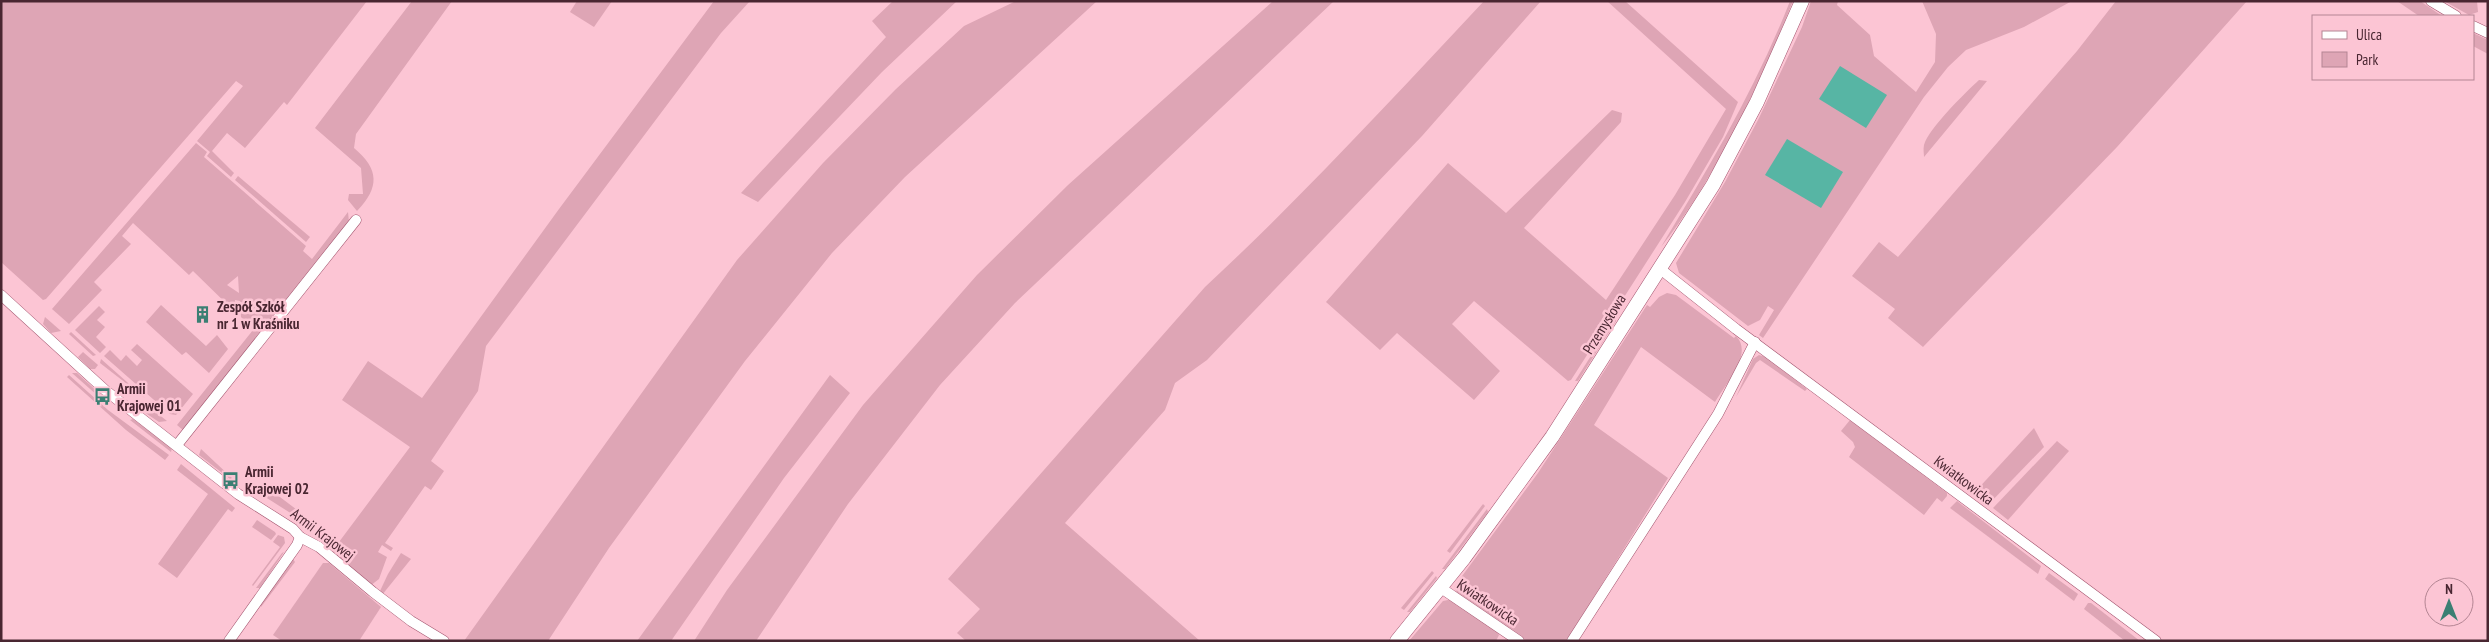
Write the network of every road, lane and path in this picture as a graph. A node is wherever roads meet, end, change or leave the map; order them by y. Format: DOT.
graph roads {
  1 [pos="1802,1"];
  2 [pos="2431,1"];
  3 [pos="2454,15"];
  4 [pos="2474,26"];
  5 [pos="2488,33"];
  6 [pos="356,220"];
  7 [pos="1659,268"];
  8 [pos="1,295"];
  9 [pos="1755,342"];
  10 [pos="177,445"];
  11 [pos="300,537"];
  12 [pos="1441,588"];
  13 [pos="229,641"];
  14 [pos="444,641"];
  15 [pos="1396,641"];
  16 [pos="1519,641"];
  17 [pos="1572,641"];
  18 [pos="2156,641"];
  1 -- 7 [label="main road, Przemysłowa"];
  2 -- 3 [label="street"];
  4 -- 5 [label="street"];
  6 -- 10 [label="street"];
  7 -- 9 [label="street, Kwiatkowicka"];
  7 -- 12 [label="main road, Przemysłowa"];
  8 -- 10 [label="street, Armii Krajowej"];
  9 -- 17 [label="street"];
  9 -- 18 [label="street, Kwiatkowicka"];
  10 -- 11 [label="street, Armii Krajowej"];
  11 -- 13 [label="street"];
  11 -- 14 [label="street, Armii Krajowej"];
  12 -- 15 [label="main road, Przemysłowa"];
  12 -- 16 [label="street, Kwiatkowicka"];
}
